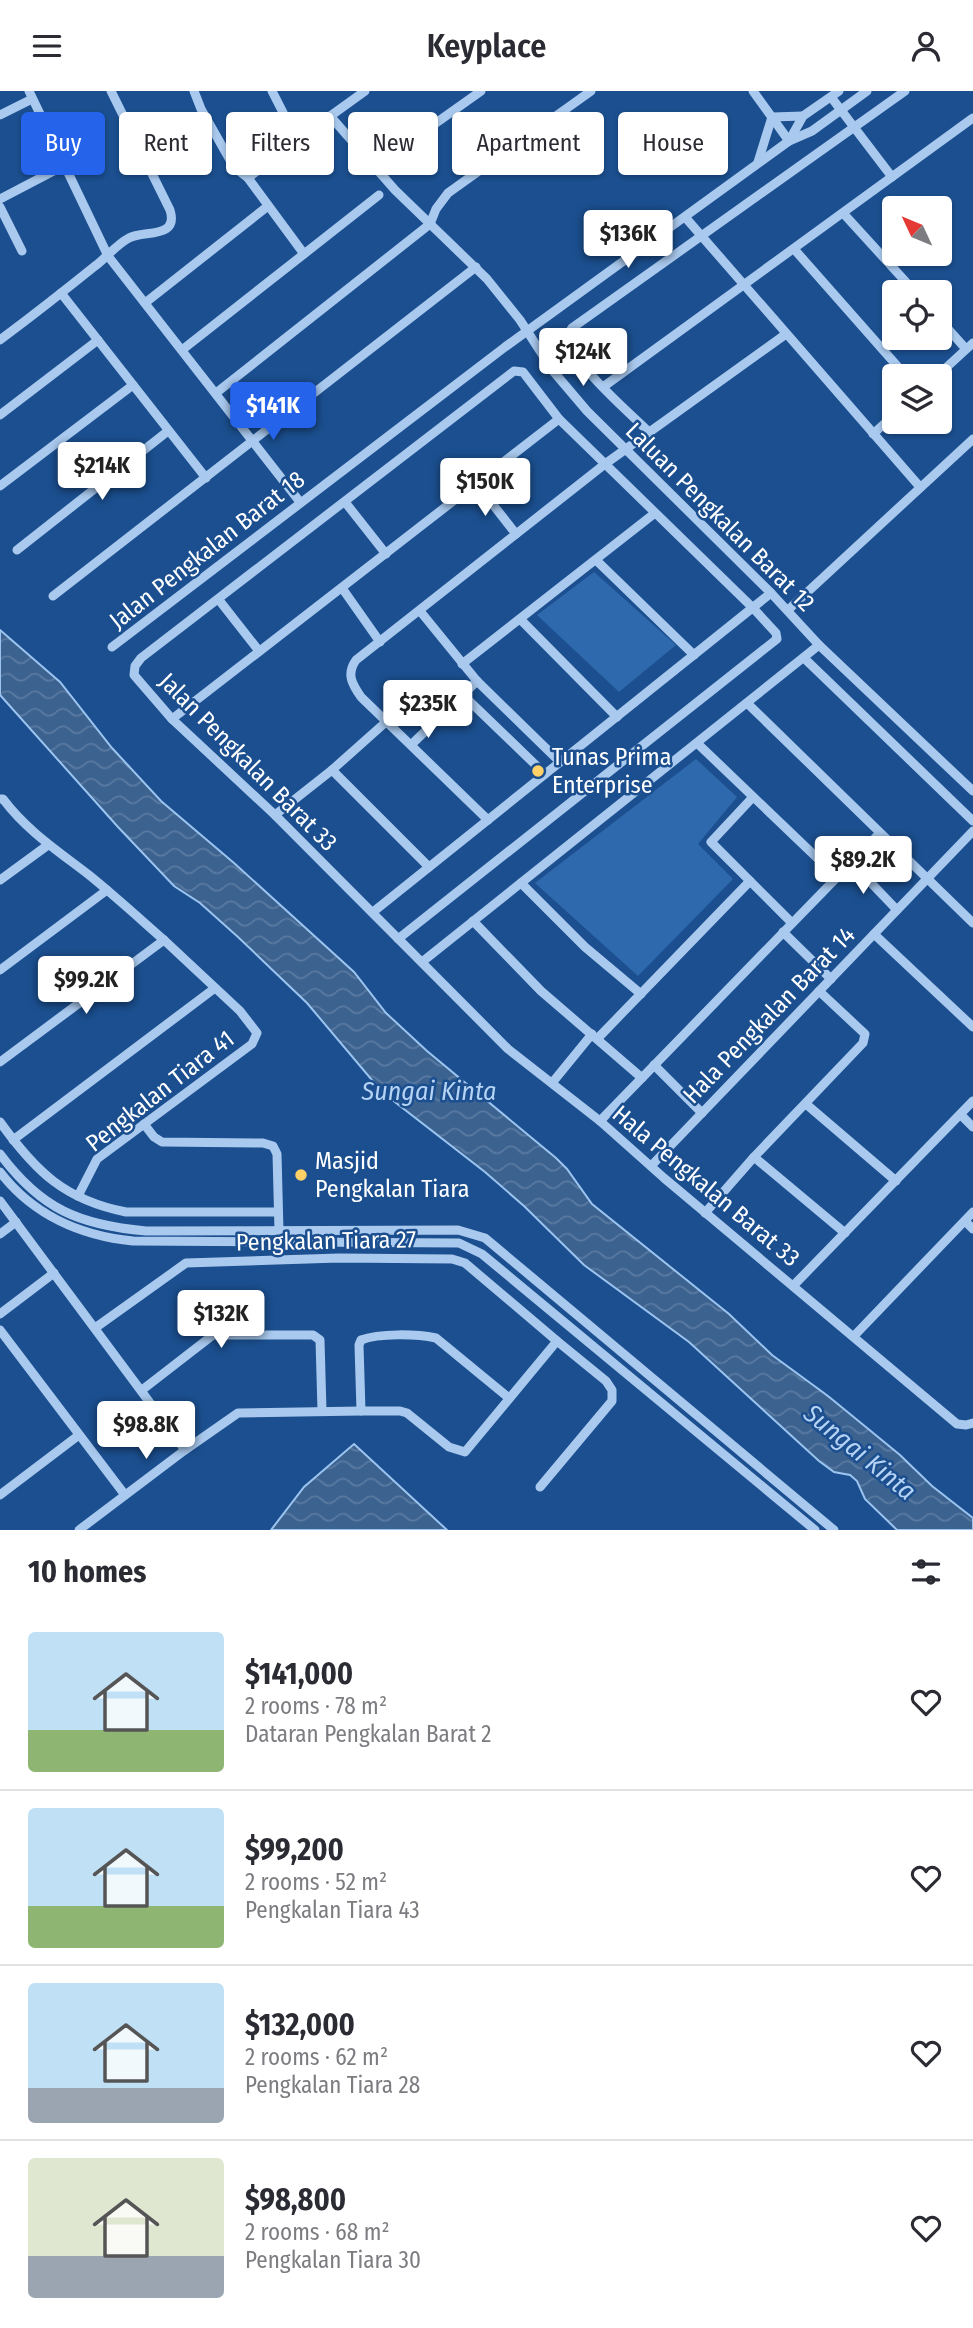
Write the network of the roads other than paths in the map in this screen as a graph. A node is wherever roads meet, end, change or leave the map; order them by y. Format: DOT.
graph roads {
  1 [pos="111,91"];
  2 [pos="194,91"];
  3 [pos="272,91"];
  4 [pos="481,91"];
  5 [pos="592,91"];
  6 [pos="753,91"];
  7 [pos="867,91"];
  8 [pos="905,91"];
  9 [pos="363,92"];
  10 [pos="835,94"];
  11 [pos="30,95"];
  12 [pos="841,110"];
  13 [pos="38,112"];
  14 [pos="283,112"];
  15 [pos="0,115"];
  16 [pos="334,115"];
  17 [pos="803,116"];
  18 [pos="772,117"];
  19 [pos="973,118"];
  20 [pos="334,120"];
  21 [pos="438,122"];
  22 [pos="854,127"];
  23 [pos="348,137"];
  24 [pos="789,141"];
  25 [pos="758,164"];
  26 [pos="46,175"];
  27 [pos="70,175"];
  28 [pos="253,175"];
  29 [pos="382,175"];
  30 [pos="892,177"];
  31 [pos="248,179"];
  32 [pos="379,195"];
  33 [pos="0,199"];
  34 [pos="268,206"];
  35 [pos="0,208"];
  36 [pos="843,213"];
  37 [pos="685,217"];
  38 [pos="430,224"];
  39 [pos="702,236"];
  40 [pos="794,250"];
  41 [pos="22,251"];
  42 [pos="304,254"];
  43 [pos="108,256"];
  44 [pos="476,267"];
  45 [pos="904,280"];
  46 [pos="744,285"];
  47 [pos="61,293"];
  48 [pos="145,303"];
  49 [pos="952,330"];
  50 [pos="527,331"];
  51 [pos="786,334"];
  52 [pos="0,340"];
  53 [pos="98,340"];
  54 [pos="970,346"];
  55 [pos="182,350"];
  56 [pos="895,364"];
  57 [pos="950,364"];
  58 [pos="133,385"];
  59 [pos="603,387"];
  60 [pos="216,393"];
  61 [pos="0,415"];
  62 [pos="559,419"];
  63 [pos="882,425"];
  64 [pos="168,431"];
  65 [pos="649,432"];
  66 [pos="873,433"];
  67 [pos="252,439"];
  68 [pos="973,439"];
  69 [pos="625,449"];
  70 [pos="605,464"];
  71 [pos="206,478"];
  72 [pos="476,483"];
  73 [pos="0,486"];
  74 [pos="920,487"];
  75 [pos="300,502"];
  76 [pos="345,502"];
  77 [pos="655,513"];
  78 [pos="516,534"];
  79 [pos="17,550"];
  80 [pos="386,554"];
  81 [pos="596,560"];
  82 [pos="342,588"];
  83 [pos="771,593"];
  84 [pos="53,596"];
  85 [pos="219,600"];
  86 [pos="753,608"];
  87 [pos="788,610"];
  88 [pos="420,611"];
  89 [pos="520,619"];
  90 [pos="380,642"];
  91 [pos="819,645"];
  92 [pos="112,647"];
  93 [pos="259,651"];
  94 [pos="694,655"];
  95 [pos="804,658"];
  96 [pos="462,664"];
  97 [pos="477,681"];
  98 [pos="463,694"];
  99 [pos="747,703"];
  100 [pos="617,717"];
  101 [pos="172,719"];
  102 [pos="387,721"];
  103 [pos="697,743"];
  104 [pos="412,744"];
  105 [pos="560,762"];
  106 [pos="332,770"];
  107 [pos="545,774"];
  108 [pos="973,791"];
  109 [pos="753,797"];
  110 [pos="0,799"];
  111 [pos="275,815"];
  112 [pos="488,820"];
  113 [pos="973,821"];
  114 [pos="973,831"];
  115 [pos="880,833"];
  116 [pos="48,845"];
  117 [pos="851,862"];
  118 [pos="429,867"];
  119 [pos="837,877"];
  120 [pos="927,879"];
  121 [pos="0,880"];
  122 [pos="750,881"];
  123 [pos="521,883"];
  124 [pos="107,890"];
  125 [pos="897,910"];
  126 [pos="373,912"];
  127 [pos="473,921"];
  128 [pos="792,923"];
  129 [pos="973,923"];
  130 [pos="783,932"];
  131 [pos="874,934"];
  132 [pos="398,939"];
  133 [pos="164,940"];
  134 [pos="422,962"];
  135 [pos="0,970"];
  136 [pos="831,979"];
  137 [pos="215,988"];
  138 [pos="820,991"];
  139 [pos="641,994"];
  140 [pos="973,1027"];
  141 [pos="595,1036"];
  142 [pos="0,1062"];
  143 [pos="654,1065"];
  144 [pos="642,1078"];
  145 [pos="552,1083"];
  146 [pos="973,1101"];
  147 [pos="806,1104"];
  148 [pos="702,1113"];
  149 [pos="961,1115"];
  150 [pos="600,1121"];
  151 [pos="0,1122"];
  152 [pos="144,1124"];
  153 [pos="973,1127"];
  154 [pos="13,1140"];
  155 [pos="0,1154"];
  156 [pos="754,1157"];
  157 [pos="651,1166"];
  158 [pos="0,1172"];
  159 [pos="896,1181"];
  160 [pos="78,1196"];
  161 [pos="0,1201"];
  162 [pos="278,1212"];
  163 [pos="973,1212"];
  164 [pos="705,1213"];
  165 [pos="965,1221"];
  166 [pos="16,1222"];
  167 [pos="973,1229"];
  168 [pos="279,1231"];
  169 [pos="344,1231"];
  170 [pos="845,1233"];
  171 [pos="0,1234"];
  172 [pos="343,1242"];
  173 [pos="342,1258"];
  174 [pos="54,1273"];
  175 [pos="793,1286"];
  176 [pos="0,1314"];
  177 [pos="95,1328"];
  178 [pos="0,1330"];
  179 [pos="854,1336"];
  180 [pos="554,1338"];
  181 [pos="142,1390"];
  182 [pos="509,1398"];
  183 [pos="322,1411"];
  184 [pos="360,1411"];
  185 [pos="973,1423"];
  186 [pos="79,1436"];
  187 [pos="185,1450"];
  188 [pos="540,1487"];
  189 [pos="0,1495"];
  190 [pos="125,1495"];
  191 [pos="79,1530"];
  192 [pos="815,1530"];
  193 [pos="834,1530"];
  1 -- 43 [label="street"];
  2 -- 31 [label="street"];
  3 -- 14 [label="street"];
  4 -- 21 [label="street"];
  5 -- 38 [label="street"];
  6 -- 18 [label="street"];
  7 -- 12 [label="street"];
  8 -- 22 [label="street"];
  9 -- 16 [label="street"];
  10 -- 12 [label="street"];
  10 -- 17 [label="street"];
  11 -- 13 [label="street"];
  11 -- 15 [label="street"];
  12 -- 22 [label="street"];
  12 -- 24 [label="street"];
  17 -- 18 [label="street"];
  17 -- 24 [label="street"];
  18 -- 24 [label="street"];
  18 -- 25 [label="street"];
  19 -- 30 [label="street"];
  20 -- 23 [label="street, Laluan Pengkalan Barat 12"];
  22 -- 30 [label="street"];
  22 -- 39 [label="street"];
  24 -- 25 [label="street, Jalan Pengkalan Barat 18"];
  25 -- 37 [label="street, Jalan Pengkalan Barat 18"];
  26 -- 33 [label="street"];
  27 -- 43 [label="street"];
  28 -- 31 [label="street"];
  29 -- 38 [label="street, Laluan Pengkalan Barat 12"];
  30 -- 36 [label="street"];
  31 -- 34 [label="street"];
  32 -- 42 [label="street"];
  34 -- 42 [label="street"];
  34 -- 48 [label="street"];
  35 -- 41 [label="street"];
  36 -- 40 [label="street"];
  36 -- 45 [label="street"];
  37 -- 39 [label="street"];
  37 -- 50 [label="street, Jalan Pengkalan Barat 18"];
  38 -- 44 [label="street, Laluan Pengkalan Barat 12"];
  38 -- 60 [label="street"];
  39 -- 46 [label="street"];
  39 -- 59 [label="street"];
  40 -- 46 [label="street"];
  40 -- 56 [label="street"];
  42 -- 55 [label="street"];
  43 -- 47 [label="street"];
  43 -- 48 [label="street"];
  44 -- 50 [label="street, Laluan Pengkalan Barat 12"];
  44 -- 67 [label="street"];
  46 -- 51 [label="street"];
  46 -- 59 [label="street"];
  47 -- 52 [label="street"];
  47 -- 53 [label="street"];
  48 -- 55 [label="street"];
  49 -- 54 [label="street"];
  50 -- 69 [label="street, Laluan Pengkalan Barat 12"];
  50 -- 75 [label="street, Jalan Pengkalan Barat 18"];
  51 -- 65 [label="street"];
  51 -- 66 [label="street"];
  53 -- 58 [label="street"];
  53 -- 61 [label="street"];
  54 -- 57 [label="street"];
  55 -- 60 [label="street"];
  58 -- 64 [label="street"];
  58 -- 73 [label="street"];
  59 -- 65 [label="street"];
  60 -- 67 [label="street"];
  62 -- 70 [label="street"];
  62 -- 72 [label="street"];
  62 -- 76 [label="street, Jalan Pengkalan Barat 33"];
  63 -- 66 [label="street"];
  64 -- 71 [label="street"];
  64 -- 79 [label="street"];
  65 -- 69 [label="street"];
  66 -- 74 [label="street"];
  67 -- 71 [label="street"];
  67 -- 75 [label="street"];
  68 -- 74 [label="street"];
  69 -- 70 [label="street"];
  69 -- 83 [label="street, Laluan Pengkalan Barat 12"];
  70 -- 77 [label="street"];
  70 -- 78 [label="street"];
  71 -- 84 [label="street"];
  72 -- 78 [label="street"];
  72 -- 80 [label="street"];
  74 -- 87 [label="street"];
  75 -- 92 [label="street, Jalan Pengkalan Barat 18"];
  76 -- 80 [label="street"];
  76 -- 85 [label="street, Jalan Pengkalan Barat 33"];
  77 -- 81 [label="street"];
  77 -- 86 [label="street"];
  78 -- 88 [label="street"];
  80 -- 82 [label="street"];
  81 -- 89 [label="street"];
  81 -- 94 [label="street"];
  82 -- 90 [label="street"];
  82 -- 93 [label="street"];
  83 -- 86 [label="street"];
  83 -- 87 [label="street, Laluan Pengkalan Barat 12"];
  85 -- 93 [label="street"];
  85 -- 101 [label="street, Jalan Pengkalan Barat 33"];
  86 -- 94 [label="street"];
  86 -- 132 [label="street"];
  87 -- 91 [label="street, Laluan Pengkalan Barat 12"];
  88 -- 90 [label="street"];
  88 -- 96 [label="street"];
  89 -- 96 [label="street"];
  89 -- 100 [label="street"];
  90 -- 102 [label="street"];
  91 -- 95 [label="street"];
  91 -- 108 [label="street, Laluan Pengkalan Barat 12"];
  93 -- 101 [label="street"];
  94 -- 100 [label="street"];
  95 -- 99 [label="street"];
  95 -- 113 [label="street"];
  96 -- 97 [label="street"];
  97 -- 98 [label="street"];
  97 -- 105 [label="street"];
  98 -- 104 [label="street"];
  98 -- 107 [label="street"];
  99 -- 103 [label="street"];
  99 -- 115 [label="street"];
  100 -- 105 [label="street"];
  101 -- 111 [label="street, Jalan Pengkalan Barat 33"];
  102 -- 104 [label="street"];
  102 -- 106 [label="street"];
  103 -- 109 [label="street"];
  103 -- 123 [label="street"];
  104 -- 112 [label="street"];
  105 -- 107 [label="street"];
  106 -- 111 [label="street"];
  106 -- 118 [label="street"];
  107 -- 112 [label="street"];
  109 -- 119 [label="street"];
  109 -- 122 [label="street"];
  110 -- 116 [label="street"];
  111 -- 126 [label="street, Jalan Pengkalan Barat 33"];
  112 -- 118 [label="street"];
  114 -- 120 [label="street, Hala Pengkalan Barat 14"];
  115 -- 117 [label="street"];
  115 -- 120 [label="street"];
  116 -- 121 [label="street"];
  116 -- 124 [label="street"];
  117 -- 119 [label="street"];
  117 -- 125 [label="street"];
  118 -- 126 [label="street"];
  119 -- 128 [label="street"];
  120 -- 125 [label="street, Hala Pengkalan Barat 14"];
  120 -- 129 [label="street"];
  122 -- 128 [label="street"];
  122 -- 139 [label="street"];
  123 -- 127 [label="street"];
  123 -- 139 [label="street"];
  124 -- 133 [label="street"];
  124 -- 135 [label="street"];
  125 -- 131 [label="street, Hala Pengkalan Barat 14"];
  126 -- 132 [label="street, Jalan Pengkalan Barat 33"];
  127 -- 134 [label="street"];
  127 -- 141 [label="street"];
  128 -- 130 [label="street"];
  130 -- 136 [label="street"];
  130 -- 143 [label="street"];
  131 -- 136 [label="street, Hala Pengkalan Barat 14"];
  131 -- 140 [label="street"];
  132 -- 134 [label="street, Jalan Pengkalan Barat 33"];
  133 -- 137 [label="street"];
  133 -- 142 [label="street"];
  134 -- 145 [label="street, Hala Pengkalan Barat 33"];
  136 -- 138 [label="street, Hala Pengkalan Barat 14"];
  137 -- 152 [label="street, Pengkalan Tiara 41"];
  137 -- 154 [label="street"];
  138 -- 147 [label="street"];
  138 -- 148 [label="street, Hala Pengkalan Barat 14"];
  139 -- 141 [label="street"];
  141 -- 144 [label="street"];
  141 -- 145 [label="street"];
  143 -- 144 [label="street"];
  143 -- 148 [label="street"];
  144 -- 150 [label="street"];
  145 -- 150 [label="street, Hala Pengkalan Barat 33"];
  146 -- 149 [label="street"];
  147 -- 156 [label="street"];
  147 -- 159 [label="street"];
  148 -- 157 [label="street, Hala Pengkalan Barat 14"];
  149 -- 153 [label="street"];
  149 -- 159 [label="street"];
  150 -- 157 [label="street, Hala Pengkalan Barat 33"];
  151 -- 154 [label="street"];
  152 -- 160 [label="street, Pengkalan Tiara 41"];
  152 -- 162 [label="street"];
  154 -- 160 [label="street"];
  155 -- 168 [label="street"];
  156 -- 164 [label="street"];
  156 -- 170 [label="street"];
  157 -- 164 [label="street, Hala Pengkalan Barat 33"];
  158 -- 172 [label="street"];
  159 -- 170 [label="street"];
  160 -- 162 [label="street"];
  161 -- 166 [label="street"];
  162 -- 168 [label="street"];
  163 -- 165 [label="street"];
  164 -- 175 [label="street, Hala Pengkalan Barat 33"];
  165 -- 167 [label="street"];
  165 -- 179 [label="street"];
  166 -- 171 [label="street"];
  166 -- 174 [label="street"];
  168 -- 169 [label="street"];
  169 -- 172 [label="street"];
  169 -- 193 [label="street"];
  170 -- 175 [label="street"];
  172 -- 173 [label="street"];
  172 -- 192 [label="street"];
  173 -- 177 [label="street, Pengkalan Tiara 27"];
  173 -- 180 [label="street, Pengkalan Tiara 27"];
  174 -- 176 [label="street"];
  174 -- 177 [label="street"];
  175 -- 179 [label="street, Hala Pengkalan Barat 33"];
  177 -- 181 [label="street"];
  178 -- 186 [label="street"];
  179 -- 185 [label="street, Hala Pengkalan Barat 33"];
  180 -- 182 [label="street"];
  180 -- 188 [label="street, Pengkalan Tiara 27"];
  181 -- 183 [label="street"];
  181 -- 187 [label="street"];
  182 -- 184 [label="street"];
  182 -- 184 [label="street"];
  183 -- 184 [label="street"];
  183 -- 187 [label="street"];
  186 -- 189 [label="street"];
  186 -- 190 [label="street"];
  187 -- 190 [label="street"];
  190 -- 191 [label="street"];
}
